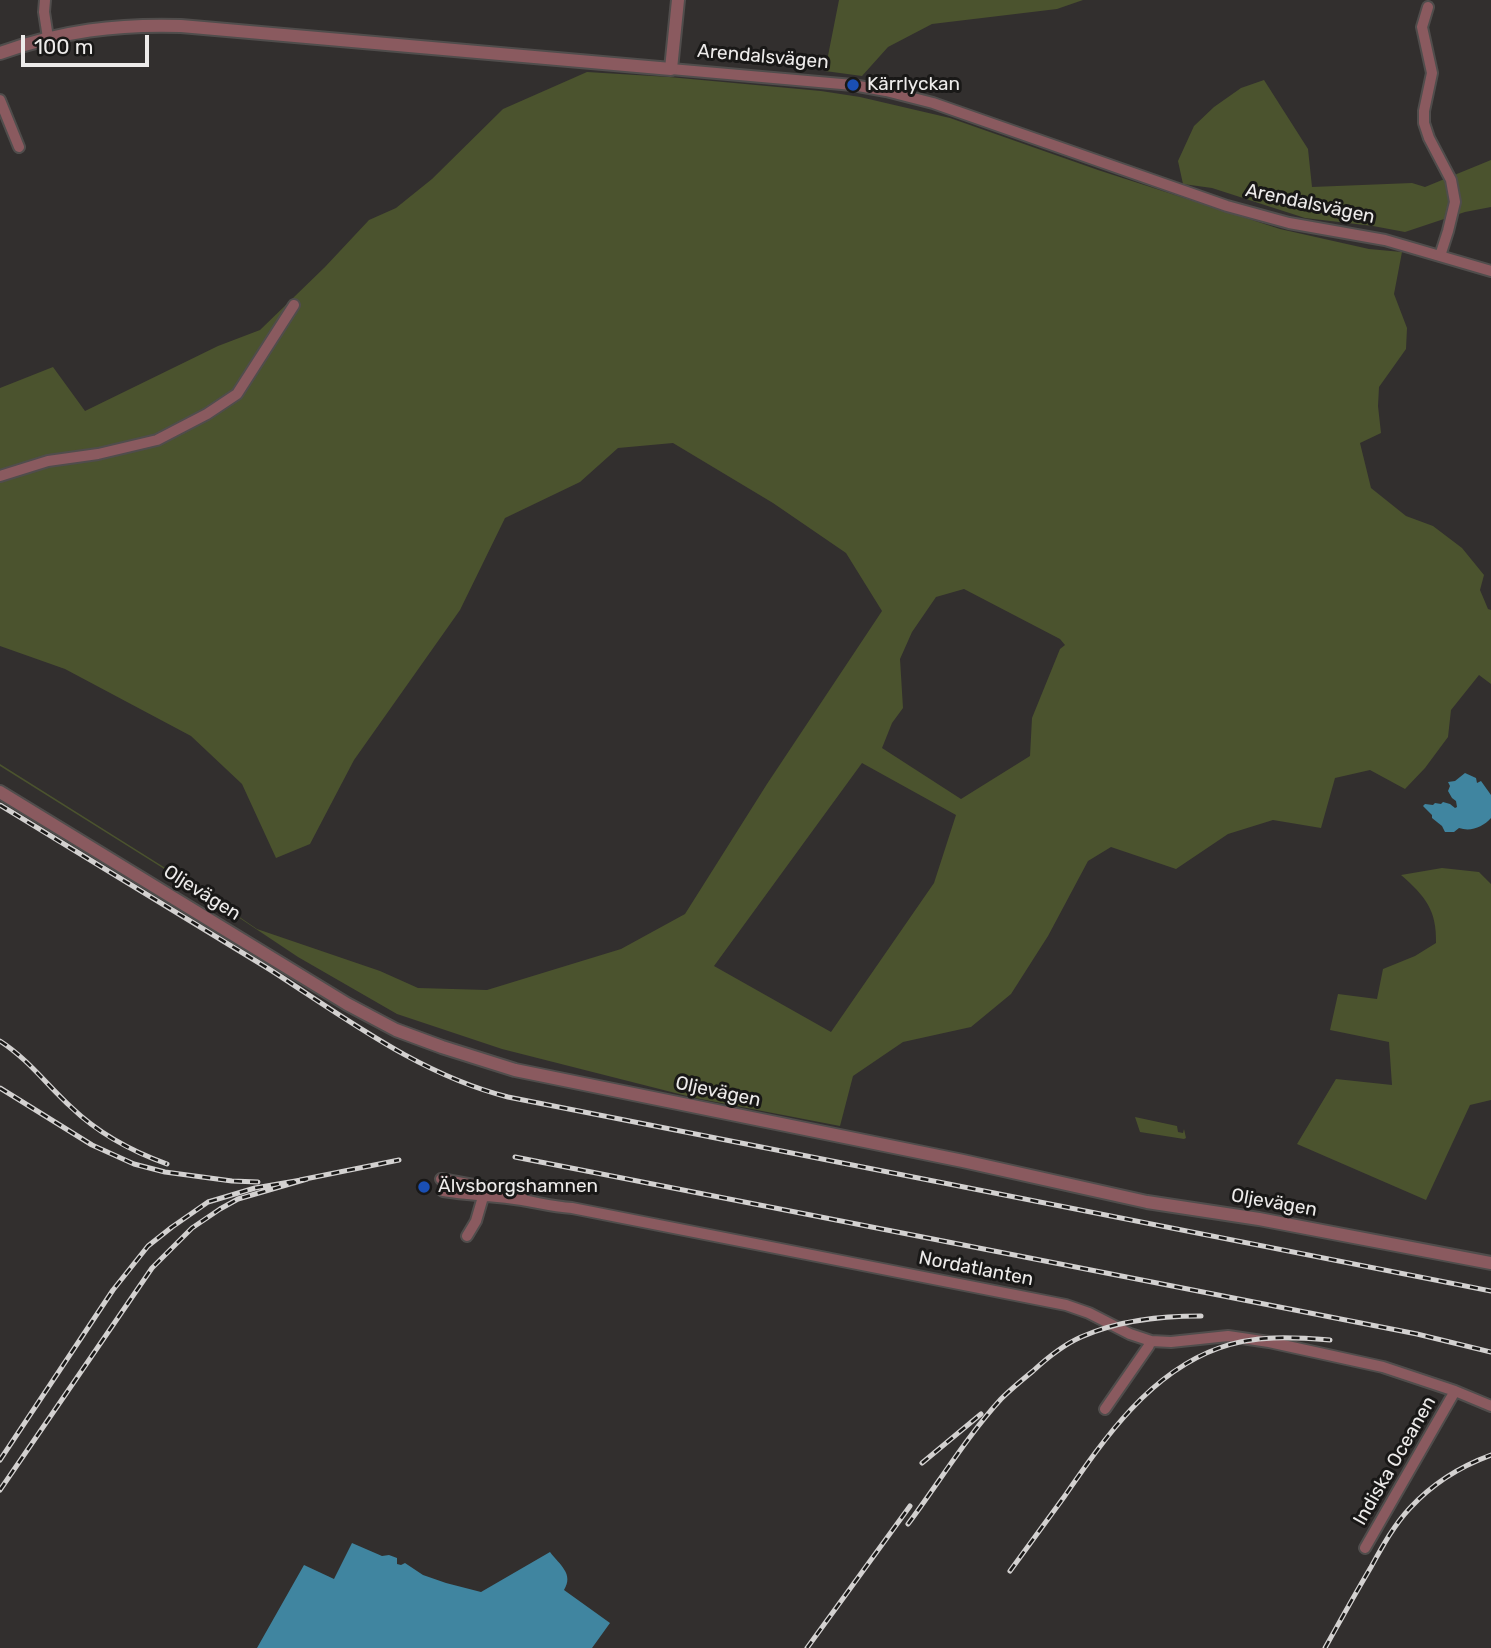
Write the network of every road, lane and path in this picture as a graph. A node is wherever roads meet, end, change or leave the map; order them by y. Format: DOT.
graph roads {
  1 [pos="46,0"];
  2 [pos="678,0"];
  3 [pos="1428,7"];
  4 [pos="48,38"];
  5 [pos="0,53"];
  6 [pos="671,69"];
  7 [pos="0,100"];
  8 [pos="19,147"];
  9 [pos="1440,256"];
  10 [pos="1491,271"];
  11 [pos="294,305"];
  12 [pos="0,476"];
  13 [pos="0,792"];
  14 [pos="442,1185"];
  15 [pos="484,1192"];
  16 [pos="463,1235"];
  17 [pos="1491,1263"];
  18 [pos="1151,1341"];
  19 [pos="1455,1391"];
  20 [pos="1491,1406"];
  21 [pos="1105,1409"];
  22 [pos="1365,1548"];
  1 -- 4 [label="street"];
  2 -- 6 [label="street"];
  3 -- 9 [label="street"];
  4 -- 5 [label="street"];
  4 -- 6 [label="street, Arendalsvägen"];
  6 -- 9 [label="street, Arendalsvägen"];
  7 -- 8 [label="street"];
  9 -- 10 [label="street, Arendalsvägen"];
  11 -- 12 [label="street"];
  13 -- 17 [label="street, Oljevägen"];
  14 -- 15 [label="street, Nordatlanten"];
  15 -- 16 [label="street"];
  15 -- 18 [label="street, Nordatlanten"];
  18 -- 19 [label="street, Nordatlanten"];
  18 -- 21 [label="street"];
  19 -- 20 [label="street, Nordatlanten"];
  19 -- 22 [label="street, Indiska Oceanen"];
}
